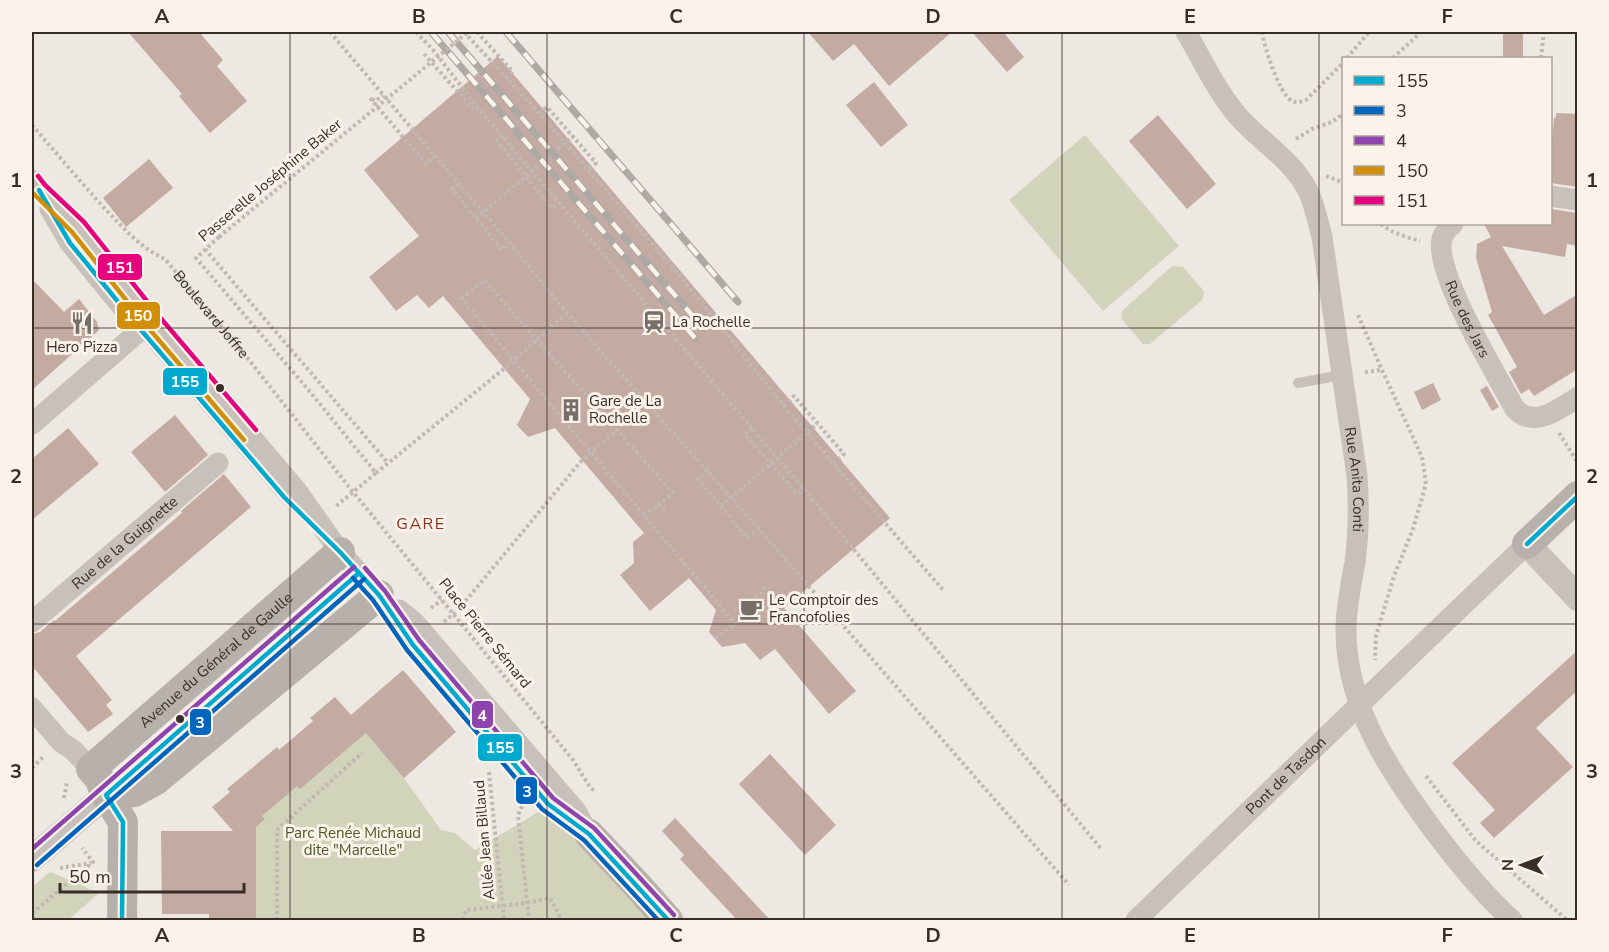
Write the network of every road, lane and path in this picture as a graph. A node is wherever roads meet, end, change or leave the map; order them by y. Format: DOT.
graph roads {
  1 [pos="330,32"];
  2 [pos="416,32"];
  3 [pos="466,32"];
  4 [pos="477,32"];
  5 [pos="1186,32"];
  6 [pos="1262,32"];
  7 [pos="1369,32"];
  8 [pos="1421,32"];
  9 [pos="1544,32"];
  10 [pos="434,51"];
  11 [pos="1348,57"];
  12 [pos="1394,57"];
  13 [pos="1541,57"];
  14 [pos="432,62"];
  15 [pos="1342,64"];
  16 [pos="506,78"];
  17 [pos="383,95"];
  18 [pos="377,107"];
  19 [pos="478,108"];
  20 [pos="539,113"];
  21 [pos="1342,114"];
  22 [pos="32,125"];
  23 [pos="503,136"];
  24 [pos="573,136"];
  25 [pos="1296,139"];
  26 [pos="435,156"];
  27 [pos="587,170"];
  28 [pos="526,176"];
  29 [pos="1342,182"];
  30 [pos="459,183"];
  31 [pos="35,185"];
  32 [pos="1329,185"];
  33 [pos="1552,196"];
  34 [pos="1578,200"];
  35 [pos="560,203"];
  36 [pos="476,219"];
  37 [pos="1382,225"];
  38 [pos="1452,225"];
  39 [pos="510,243"];
  40 [pos="1441,247"];
  41 [pos="205,249"];
  42 [pos="1357,311"];
  43 [pos="567,313"];
  44 [pos="146,325"];
  45 [pos="537,340"];
  46 [pos="513,360"];
  47 [pos="1342,375"];
  48 [pos="1298,383"];
  49 [pos="1578,397"];
  50 [pos="647,404"];
  51 [pos="784,406"];
  52 [pos="32,424"];
  53 [pos="818,424"];
  54 [pos="752,428"];
  55 [pos="617,430"];
  56 [pos="1559,432"];
  57 [pos="591,453"];
  58 [pos="218,463"];
  59 [pos="388,463"];
  60 [pos="771,463"];
  61 [pos="1578,463"];
  62 [pos="833,464"];
  63 [pos="708,471"];
  64 [pos="376,473"];
  65 [pos="804,489"];
  66 [pos="353,492"];
  67 [pos="1578,496"];
  68 [pos="659,504"];
  69 [pos="721,506"];
  70 [pos="667,513"];
  71 [pos="644,516"];
  72 [pos="759,529"];
  73 [pos="1527,544"];
  74 [pos="350,562"];
  75 [pos="765,585"];
  76 [pos="943,590"];
  77 [pos="379,595"];
  78 [pos="1578,598"];
  79 [pos="777,599"];
  80 [pos="752,613"];
  81 [pos="454,614"];
  82 [pos="32,622"];
  83 [pos="735,623"];
  84 [pos="439,626"];
  85 [pos="716,639"];
  86 [pos="1374,668"];
  87 [pos="32,708"];
  88 [pos="362,753"];
  89 [pos="573,760"];
  90 [pos="39,761"];
  91 [pos="32,768"];
  92 [pos="91,769"];
  93 [pos="489,769"];
  94 [pos="1426,776"];
  95 [pos="544,786"];
  96 [pos="596,792"];
  97 [pos="106,795"];
  98 [pos="67,830"];
  99 [pos="588,834"];
  100 [pos="1102,850"];
  101 [pos="32,859"];
  102 [pos="1069,885"];
  103 [pos="527,903"];
  104 [pos="502,906"];
  105 [pos="32,914"];
  106 [pos="123,921"];
  107 [pos="277,921"];
  108 [pos="463,921"];
  109 [pos="504,921"];
  110 [pos="529,921"];
  111 [pos="562,921"];
  112 [pos="668,921"];
  113 [pos="1136,921"];
  114 [pos="1512,921"];
  115 [pos="1567,921"];
  1 -- 17 [label="path"];
  2 -- 10 [label="path"];
  3 -- 14 [label="path, Passerelle Joséphine Baker, bridge"];
  3 -- 16 [label="path"];
  4 -- 16 [label="path"];
  5 -- 47 [label="street, Rue Anita Conti"];
  6 -- 15 [label="path"];
  7 -- 11 [label="path"];
  8 -- 12 [label="path"];
  9 -- 13 [label="path"];
  10 -- 14 [label="path"];
  10 -- 19 [label="path"];
  14 -- 18 [label="path, Passerelle Joséphine Baker, bridge"];
  14 -- 19 [label="path"];
  16 -- 20 [label="path"];
  17 -- 18 [label="path"];
  17 -- 26 [label="path"];
  18 -- 26 [label="path"];
  18 -- 41 [label="path, Passerelle Joséphine Baker, bridge"];
  19 -- 23 [label="path"];
  20 -- 24 [label="path"];
  20 -- 27 [label="path"];
  21 -- 25 [label="path"];
  22 -- 66 [label="path, Boulevard Joffre"];
  23 -- 28 [label="path"];
  23 -- 35 [label="path"];
  24 -- 27 [label="path"];
  24 -- 28 [label="path"];
  26 -- 30 [label="path"];
  27 -- 51 [label="path"];
  28 -- 35 [label="path"];
  28 -- 36 [label="path"];
  29 -- 32 [label="path"];
  30 -- 36 [label="path"];
  30 -- 39 [label="path"];
  31 -- 44 [label="street"];
  33 -- 34 [label="street"];
  35 -- 54 [label="path"];
  36 -- 39 [label="path"];
  37 -- 40 [label="path"];
  38 -- 40 [label="street"];
  39 -- 43 [label="path"];
  40 -- 49 [label="street, Rue des Jars"];
  41 -- 59 [label="path"];
  41 -- 64 [label="path, Passerelle Joséphine Baker"];
  42 -- 86 [label="path"];
  43 -- 45 [label="path"];
  43 -- 50 [label="path"];
  44 -- 52 [label="street"];
  44 -- 74 [label="street"];
  45 -- 46 [label="path"];
  45 -- 46 [label="path"];
  45 -- 55 [label="path"];
  46 -- 57 [label="path"];
  46 -- 59 [label="path"];
  47 -- 48 [label="lane"];
  47 -- 114 [label="street, Rue Anita Conti"];
  50 -- 55 [label="path"];
  50 -- 63 [label="path"];
  51 -- 53 [label="path"];
  51 -- 62 [label="path"];
  53 -- 60 [label="path"];
  53 -- 62 [label="path"];
  54 -- 60 [label="path"];
  54 -- 65 [label="path"];
  55 -- 57 [label="path"];
  55 -- 68 [label="path"];
  56 -- 61 [label="path"];
  57 -- 71 [label="path"];
  57 -- 81 [label="path"];
  58 -- 82 [label="street, Rue de la Guignette"];
  59 -- 64 [label="path"];
  60 -- 65 [label="path"];
  60 -- 69 [label="path"];
  62 -- 76 [label="path"];
  63 -- 69 [label="path"];
  63 -- 72 [label="path"];
  64 -- 66 [label="path"];
  65 -- 100 [label="path"];
  66 -- 81 [label="path, Place Pierre Sémard"];
  67 -- 73 [label="main road"];
  68 -- 70 [label="path"];
  68 -- 71 [label="path"];
  69 -- 72 [label="path"];
  71 -- 83 [label="path"];
  72 -- 102 [label="path"];
  73 -- 78 [label="street"];
  73 -- 113 [label="street, Pont de Tasdon, bridge"];
  74 -- 77 [label="street"];
  74 -- 92 [label="main road, Avenue du Général de Gaulle"];
  74 -- 97 [label="lane, Avenue du Général de Gaulle"];
  75 -- 80 [label="path"];
  77 -- 95 [label="street"];
  77 -- 97 [label="main road"];
  79 -- 80 [label="path"];
  80 -- 83 [label="path"];
  81 -- 84 [label="path"];
  81 -- 89 [label="path, Place Pierre Sémard"];
  83 -- 85 [label="path"];
  87 -- 92 [label="street"];
  88 -- 107 [label="path"];
  89 -- 95 [label="path"];
  89 -- 96 [label="path, Place Pierre Sémard"];
  90 -- 91 [label="path"];
  92 -- 97 [label="main road"];
  93 -- 104 [label="path, Allée Jean Billaud"];
  94 -- 115 [label="path"];
  95 -- 99 [label="street"];
  95 -- 103 [label="path"];
  97 -- 98 [label="street"];
  97 -- 106 [label="main road"];
  98 -- 101 [label="street"];
  98 -- 105 [label="path"];
  99 -- 112 [label="main road"];
  103 -- 104 [label="path"];
  103 -- 110 [label="path"];
  103 -- 111 [label="path"];
  104 -- 108 [label="path"];
  104 -- 109 [label="path, Allée Jean Billaud"];
}
